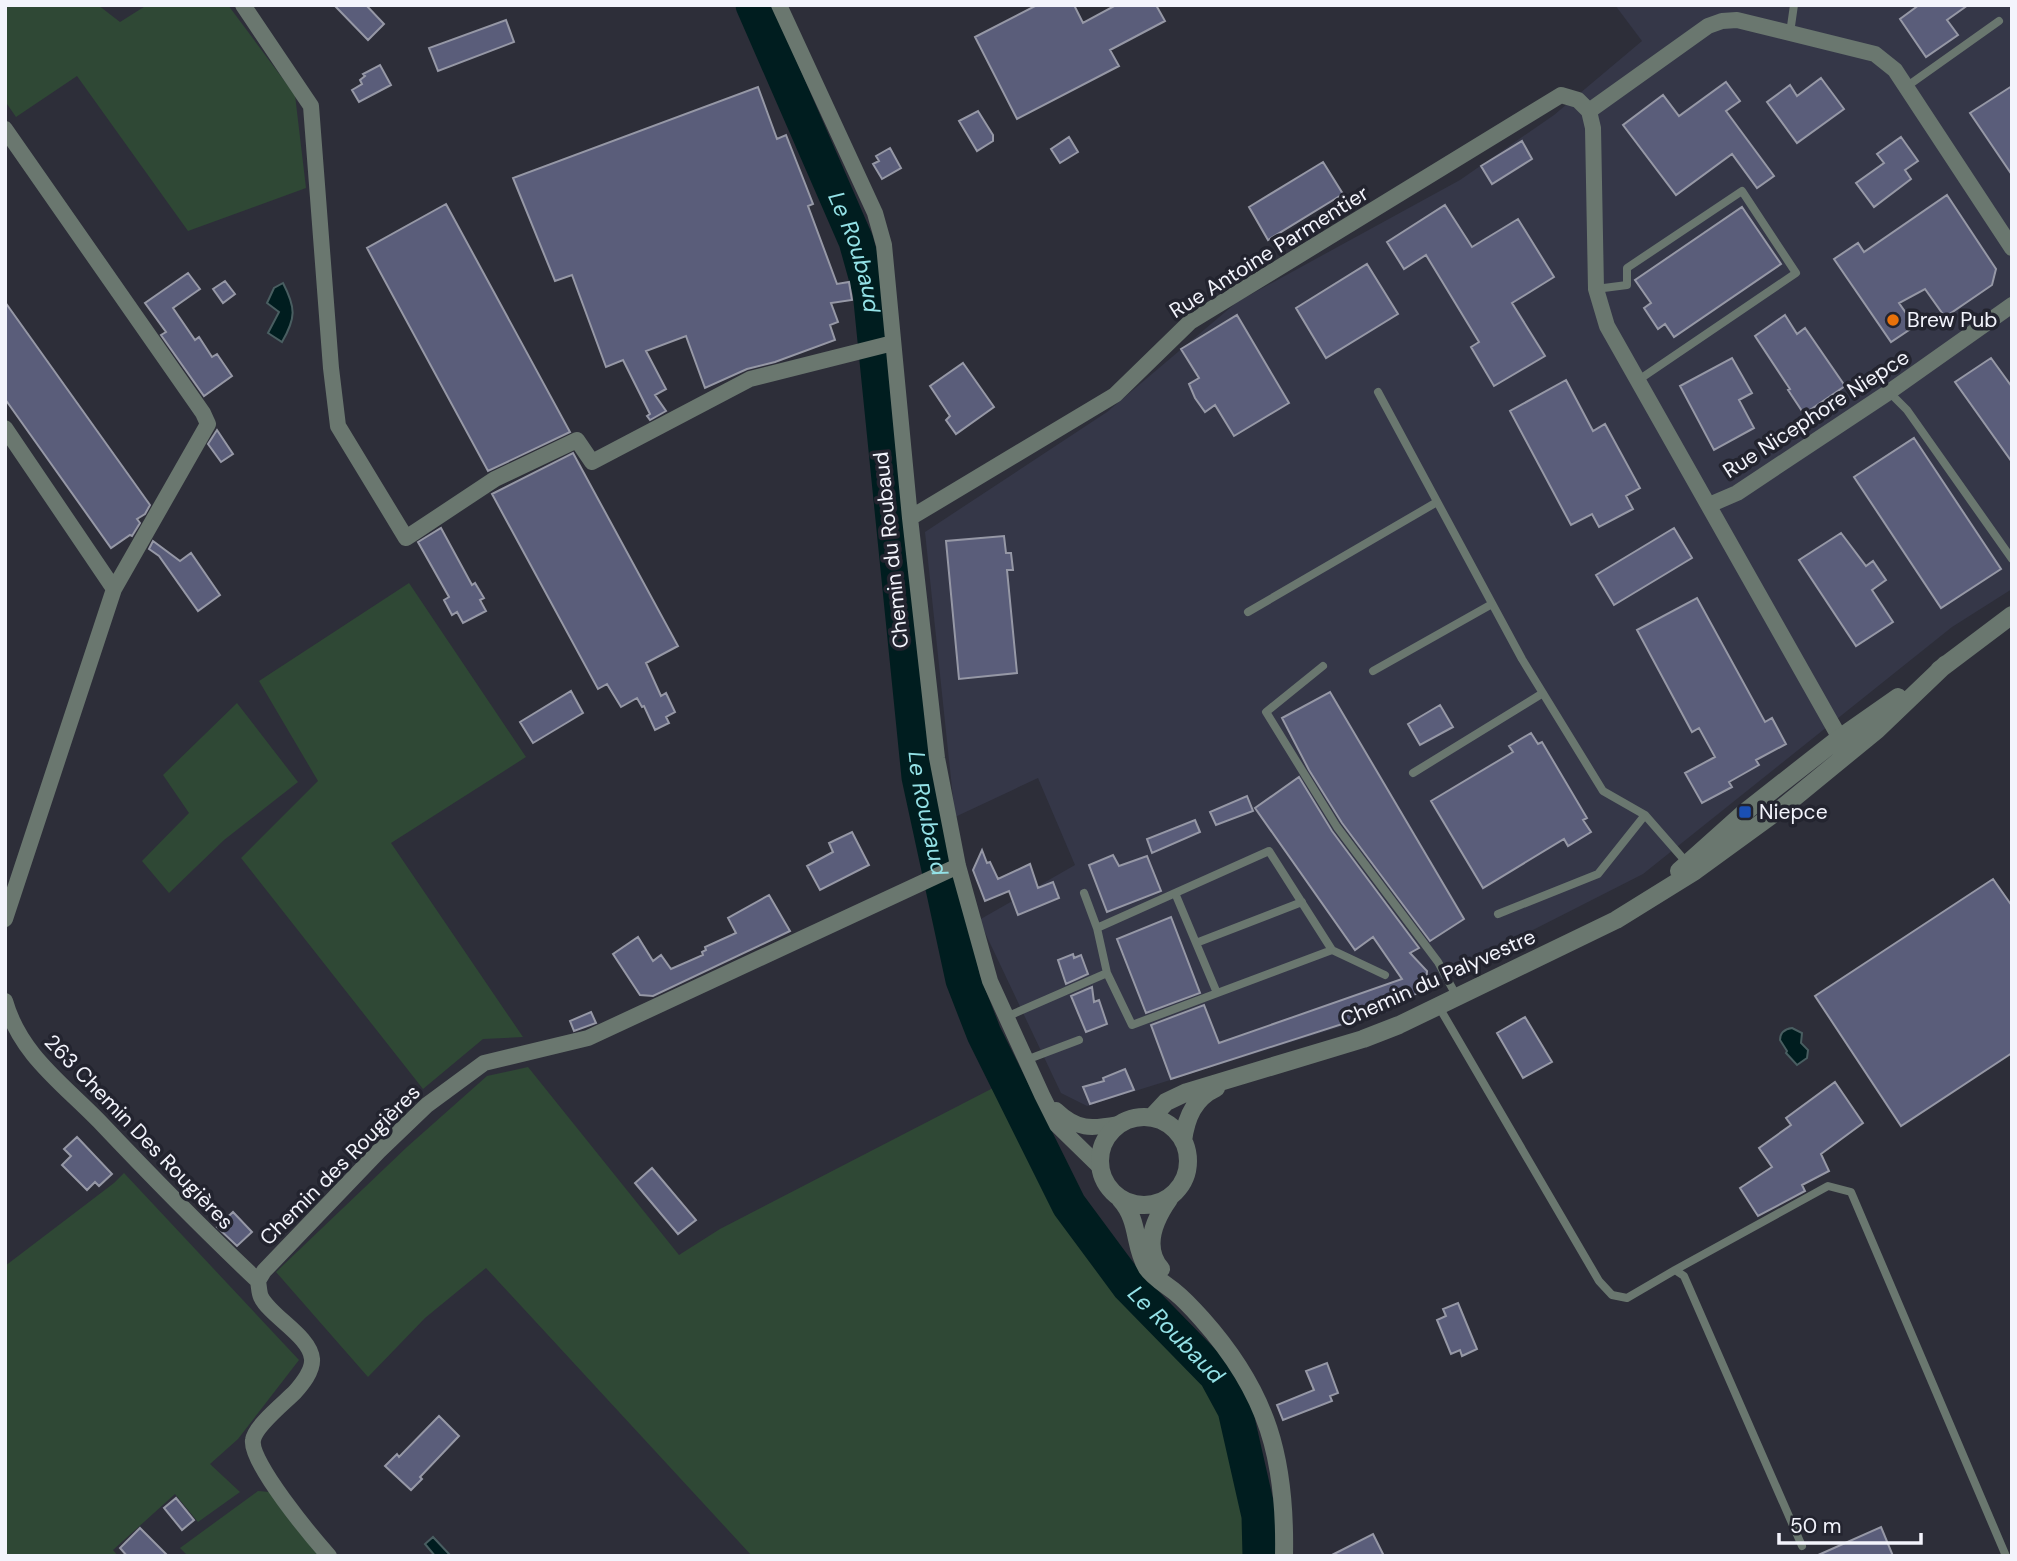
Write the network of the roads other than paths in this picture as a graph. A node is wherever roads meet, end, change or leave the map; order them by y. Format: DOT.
graph roads {
  1 [pos="243,5"];
  2 [pos="779,5"];
  3 [pos="1794,5"];
  4 [pos="1999,21"];
  5 [pos="1790,33"];
  6 [pos="1906,87"];
  7 [pos="1589,111"];
  8 [pos="5,129"];
  9 [pos="2012,248"];
  10 [pos="1596,289"];
  11 [pos="2012,305"];
  12 [pos="893,343"];
  13 [pos="1637,381"];
  14 [pos="1378,392"];
  15 [pos="1889,392"];
  16 [pos="5,428"];
  17 [pos="1437,502"];
  18 [pos="1709,505"];
  19 [pos="909,518"];
  20 [pos="2012,558"];
  21 [pos="114,589"];
  22 [pos="1492,604"];
  23 [pos="1248,612"];
  24 [pos="2012,615"];
  25 [pos="1323,666"];
  26 [pos="1373,671"];
  27 [pos="1543,693"];
  28 [pos="1844,746"];
  29 [pos="1413,773"];
  30 [pos="1645,815"];
  31 [pos="1687,863"];
  32 [pos="953,868"];
  33 [pos="1084,893"];
  34 [pos="1175,893"];
  35 [pos="1654,897"];
  36 [pos="1302,902"];
  37 [pos="1498,914"];
  38 [pos="5,919"];
  39 [pos="1097,928"];
  40 [pos="1196,943"];
  41 [pos="1332,950"];
  42 [pos="1107,974"];
  43 [pos="1385,975"];
  44 [pos="1217,993"];
  45 [pos="1457,998"];
  46 [pos="5,1001"];
  47 [pos="1439,1007"];
  48 [pos="1006,1017"];
  49 [pos="1079,1040"];
  50 [pos="1026,1060"];
  51 [pos="1232,1080"];
  52 [pos="1042,1095"];
  53 [pos="1152,1117"];
  54 [pos="1118,1124"];
  55 [pos="1183,1141"];
  56 [pos="1100,1167"];
  57 [pos="1170,1197"];
  58 [pos="1120,1199"];
  59 [pos="1675,1270"];
  60 [pos="257,1281"];
  61 [pos="1178,1295"];
  62 [pos="1802,1546"];
  63 [pos="329,1556"];
  64 [pos="1284,1556"];
  65 [pos="2006,1556"];
  1 -- 12 [label="street"];
  2 -- 12 [label="street, Chemin du Roubaud"];
  3 -- 5 [label="lane"];
  4 -- 6 [label="lane"];
  5 -- 6 [label="street"];
  5 -- 7 [label="street"];
  6 -- 9 [label="street"];
  7 -- 10 [label="street, Rue Nicephore Niepce"];
  7 -- 19 [label="street, Rue Antoine Parmentier"];
  8 -- 21 [label="street"];
  10 -- 13 [label="street, Rue Nicephore Niepce"];
  10 -- 13 [label="lane"];
  11 -- 15 [label="street, Rue Nicephore Niepce"];
  12 -- 19 [label="street, Chemin du Roubaud"];
  13 -- 18 [label="street, Rue Nicephore Niepce"];
  14 -- 17 [label="lane"];
  15 -- 18 [label="street, Rue Nicephore Niepce"];
  15 -- 20 [label="lane"];
  16 -- 21 [label="street"];
  17 -- 22 [label="lane"];
  17 -- 23 [label="lane"];
  18 -- 28 [label="street, Rue Nicephore Niepce"];
  19 -- 32 [label="street, Chemin du Roubaud"];
  21 -- 38 [label="street"];
  22 -- 26 [label="lane"];
  22 -- 27 [label="lane"];
  24 -- 28 [label="street, Chemin du Palyvestre"];
  25 -- 45 [label="lane"];
  27 -- 29 [label="lane"];
  27 -- 30 [label="lane"];
  28 -- 31 [label="street, Chemin du Palyvestre"];
  28 -- 35 [label="street, Chemin du Palyvestre"];
  30 -- 31 [label="lane"];
  30 -- 37 [label="lane"];
  31 -- 35 [label="street, Chemin du Palyvestre"];
  32 -- 48 [label="street, Chemin du Roubaud"];
  32 -- 60 [label="street, Chemin des Rougières"];
  33 -- 39 [label="lane"];
  34 -- 36 [label="lane"];
  34 -- 39 [label="lane"];
  34 -- 40 [label="lane"];
  35 -- 45 [label="street, Chemin du Palyvestre"];
  36 -- 40 [label="lane"];
  36 -- 41 [label="lane"];
  39 -- 42 [label="lane"];
  40 -- 44 [label="lane"];
  41 -- 43 [label="lane"];
  41 -- 44 [label="lane"];
  42 -- 44 [label="lane"];
  42 -- 48 [label="lane"];
  45 -- 47 [label="street, Chemin du Palyvestre"];
  46 -- 60 [label="street, 263 Chemin Des Rougières"];
  47 -- 51 [label="street, Chemin du Palyvestre"];
  47 -- 59 [label="lane"];
  48 -- 50 [label="street, Chemin du Roubaud"];
  49 -- 50 [label="lane"];
  50 -- 52 [label="street, Chemin du Roubaud"];
  51 -- 53 [label="street, Chemin du Palyvestre"];
  51 -- 55 [label="street, Chemin du Palyvestre"];
  52 -- 54 [label="street, Chemin du Roubaud"];
  52 -- 56 [label="street, Chemin du Roubaud"];
  53 -- 54 [label="street"];
  53 -- 55 [label="street"];
  54 -- 56 [label="street"];
  55 -- 57 [label="street"];
  56 -- 58 [label="street"];
  57 -- 58 [label="street"];
  57 -- 61 [label="street"];
  58 -- 61 [label="street"];
  59 -- 62 [label="lane"];
  59 -- 65 [label="lane"];
  60 -- 63 [label="street"];
  61 -- 64 [label="street"];
}
